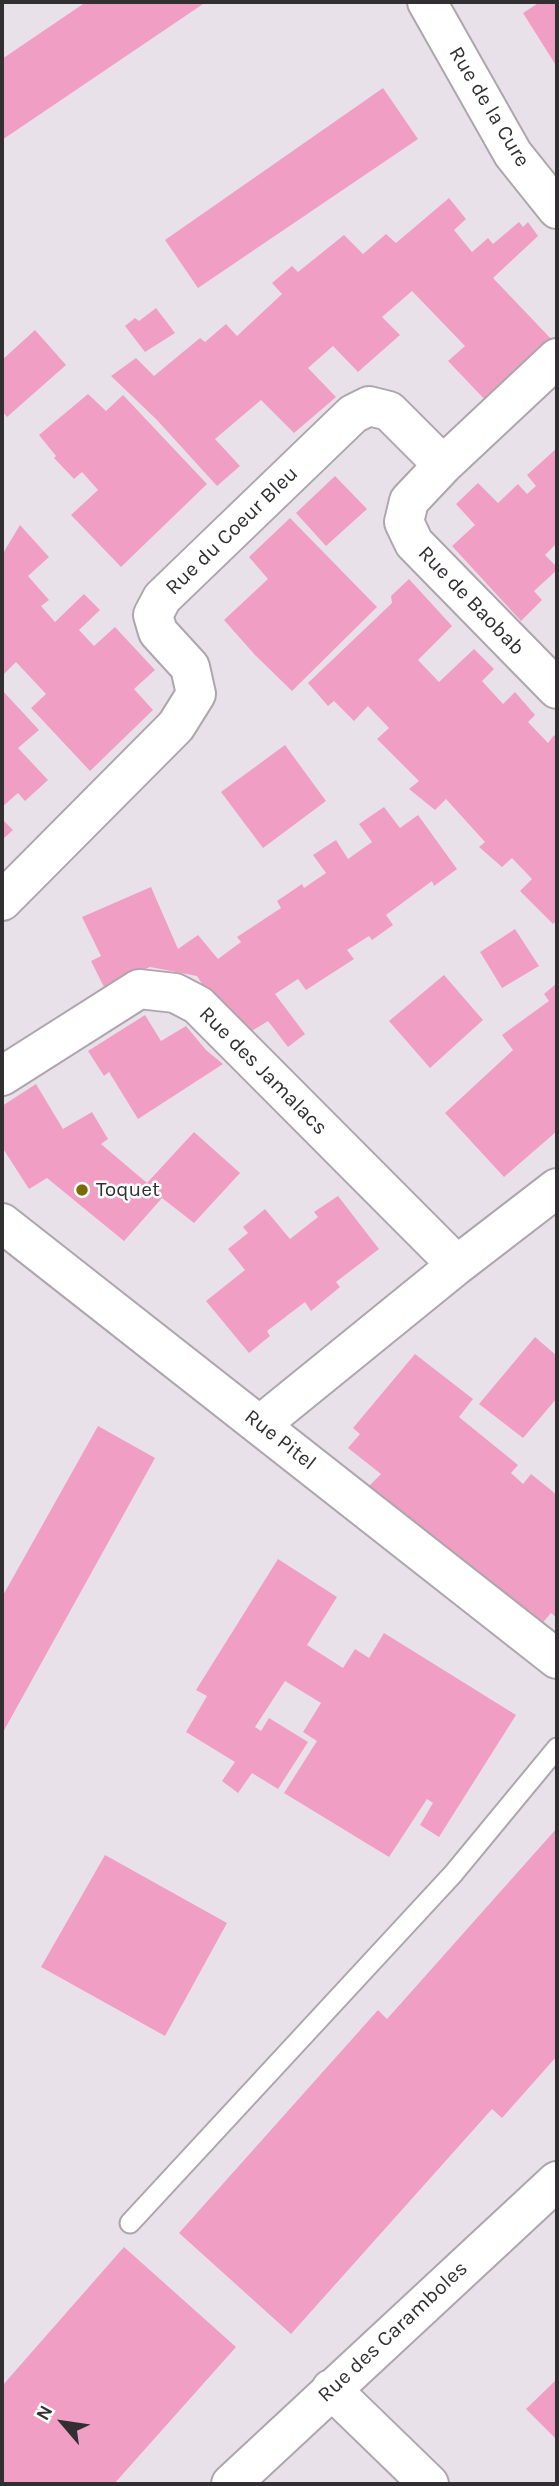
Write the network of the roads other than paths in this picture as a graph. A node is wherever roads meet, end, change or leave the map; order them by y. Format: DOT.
graph roads {
  1 [pos="427,2"];
  2 [pos="557,209"];
  3 [pos="557,358"];
  4 [pos="443,465"];
  5 [pos="557,689"];
  6 [pos="2,901"];
  7 [pos="2,1076"];
  8 [pos="557,1188"];
  9 [pos="2,1223"];
  10 [pos="457,1265"];
  11 [pos="260,1425"];
  12 [pos="557,1658"];
  13 [pos="557,1748"];
  14 [pos="557,2181"];
  15 [pos="130,2224"];
  16 [pos="331,2389"];
  17 [pos="230,2484"];
  18 [pos="429,2484"];
  1 -- 2 [label="street, Rue de la Cure"];
  3 -- 4 [label="street, Rue de Baobab"];
  4 -- 5 [label="street, Rue de Baobab"];
  4 -- 6 [label="street, Rue du Coeur Bleu"];
  7 -- 10 [label="street, Rue des Jamalacs"];
  8 -- 10 [label="street"];
  9 -- 11 [label="street, Rue Pitel"];
  10 -- 11 [label="street"];
  11 -- 12 [label="street, Rue Pitel"];
  13 -- 15 [label="lane"];
  14 -- 16 [label="street, Rue des Caramboles"];
  16 -- 17 [label="street, Rue des Caramboles"];
  16 -- 18 [label="street"];
}
